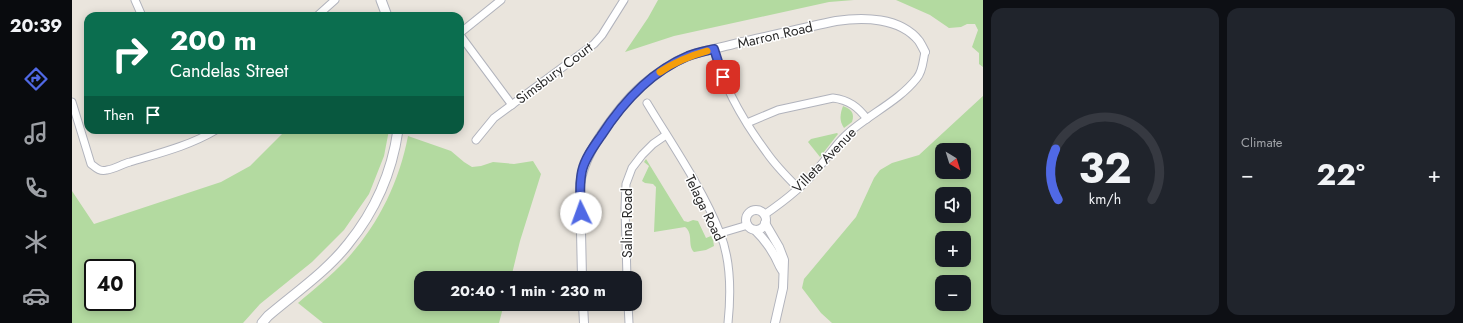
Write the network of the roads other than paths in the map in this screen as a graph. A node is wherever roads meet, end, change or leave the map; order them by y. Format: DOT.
graph roads {
  1 [pos="135,0"];
  2 [pos="335,0"];
  3 [pos="381,0"];
  4 [pos="501,0"];
  5 [pos="624,0"];
  6 [pos="140,12"];
  7 [pos="322,12"];
  8 [pos="386,12"];
  9 [pos="464,31"];
  10 [pos="464,39"];
  11 [pos="714,49"];
  12 [pos="925,52"];
  13 [pos="72,102"];
  14 [pos="647,103"];
  15 [pos="512,105"];
  16 [pos="867,119"];
  17 [pos="747,123"];
  18 [pos="209,134"];
  19 [pos="397,134"];
  20 [pos="666,135"];
  21 [pos="476,140"];
  22 [pos="798,188"];
  23 [pos="765,219"];
  24 [pos="748,225"];
  25 [pos="755,230"];
  26 [pos="721,233"];
  27 [pos="782,270"];
  28 [pos="582,271"];
  29 [pos="627,271"];
  30 [pos="583,311"];
  31 [pos="628,311"];
  32 [pos="262,323"];
  33 [pos="584,323"];
  34 [pos="629,323"];
  35 [pos="728,323"];
  36 [pos="775,323"];
  1 -- 6 [label="street"];
  2 -- 7 [label="street"];
  3 -- 8 [label="main road"];
  4 -- 9 [label="street"];
  5 -- 15 [label="street, Simsbury Court"];
  10 -- 15 [label="street"];
  11 -- 12 [label="street, Marron Road"];
  11 -- 17 [label="street"];
  11 -- 28 [label="street, Marron Road"];
  12 -- 16 [label="street, Villeta Avenue"];
  13 -- 18 [label="street"];
  14 -- 20 [label="street, Telaga Road"];
  15 -- 21 [label="street, Simsbury Court"];
  16 -- 17 [label="street"];
  16 -- 22 [label="street, Villeta Avenue"];
  17 -- 22 [label="street"];
  19 -- 32 [label="main road"];
  20 -- 26 [label="street, Telaga Road"];
  20 -- 29 [label="street, Salina Road"];
  22 -- 23 [label="street, Villeta Avenue"];
  23 -- 24 [label="street"];
  23 -- 25 [label="street"];
  23 -- 27 [label="street"];
  24 -- 25 [label="street"];
  24 -- 26 [label="street"];
  25 -- 27 [label="street"];
  26 -- 35 [label="street, Telaga Road"];
  27 -- 36 [label="street"];
  30 -- 33 [label="street"];
  31 -- 34 [label="street"];
}
